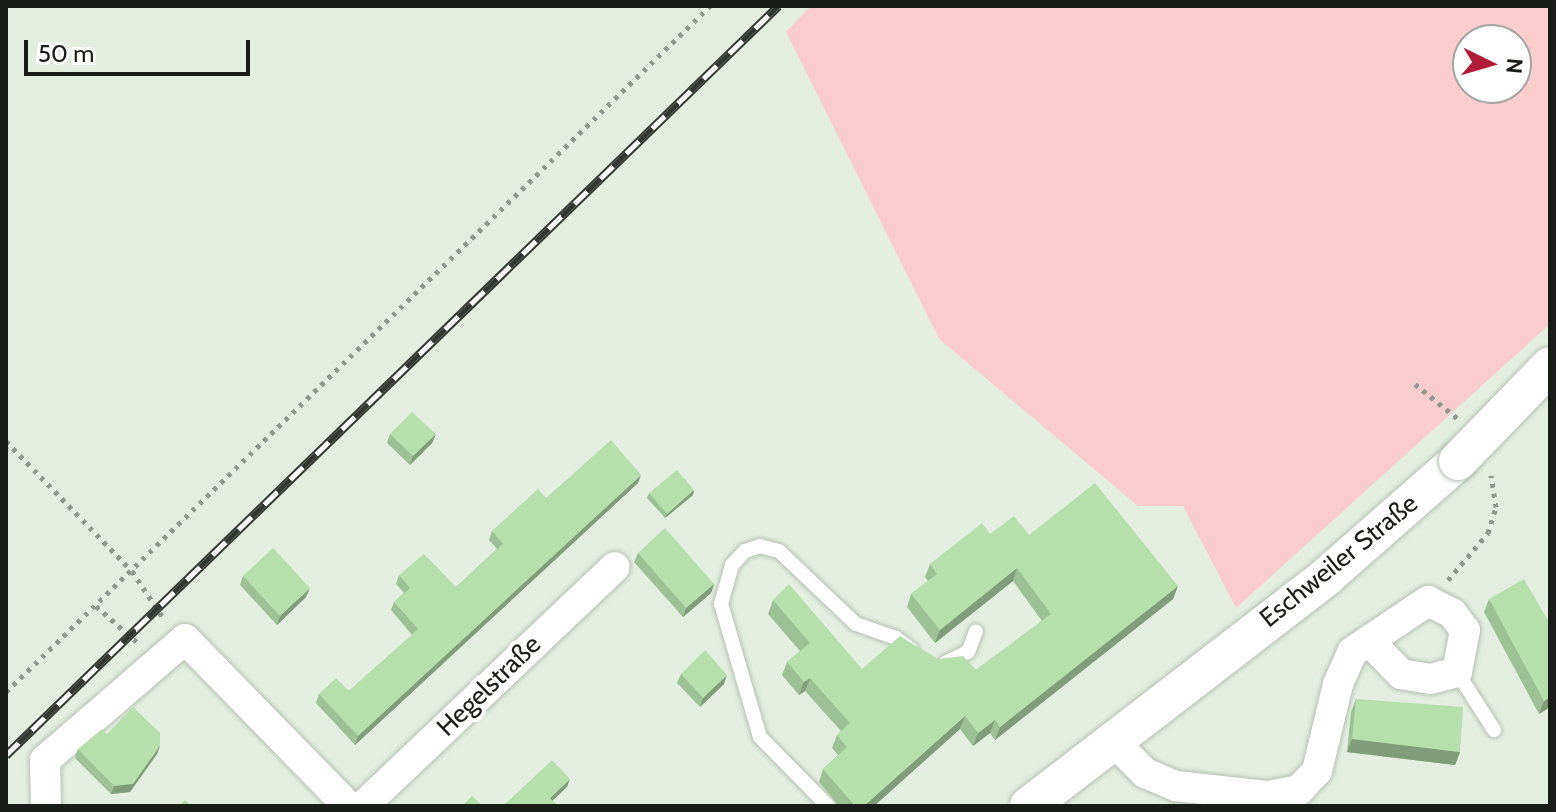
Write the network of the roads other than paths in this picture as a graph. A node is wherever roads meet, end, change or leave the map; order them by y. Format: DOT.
graph roads {
  1 [pos="1550,366"];
  2 [pos="615,567"];
  3 [pos="976,631"];
  4 [pos="1370,642"];
  5 [pos="1457,672"];
  6 [pos="1494,730"];
  7 [pos="1111,739"];
  8 [pos="46,806"];
  9 [pos="348,806"];
  10 [pos="363,806"];
  11 [pos="828,806"];
  12 [pos="1029,806"];
  1 -- 7 [label="street, Eschweiler Straße, bridge"];
  2 -- 10 [label="street, Hegelstraße"];
  3 -- 11 [label="lane"];
  4 -- 5 [label="street"];
  4 -- 5 [label="street"];
  4 -- 7 [label="street"];
  5 -- 6 [label="lane"];
  7 -- 12 [label="street, Eschweiler Straße"];
  8 -- 9 [label="street"];
}
